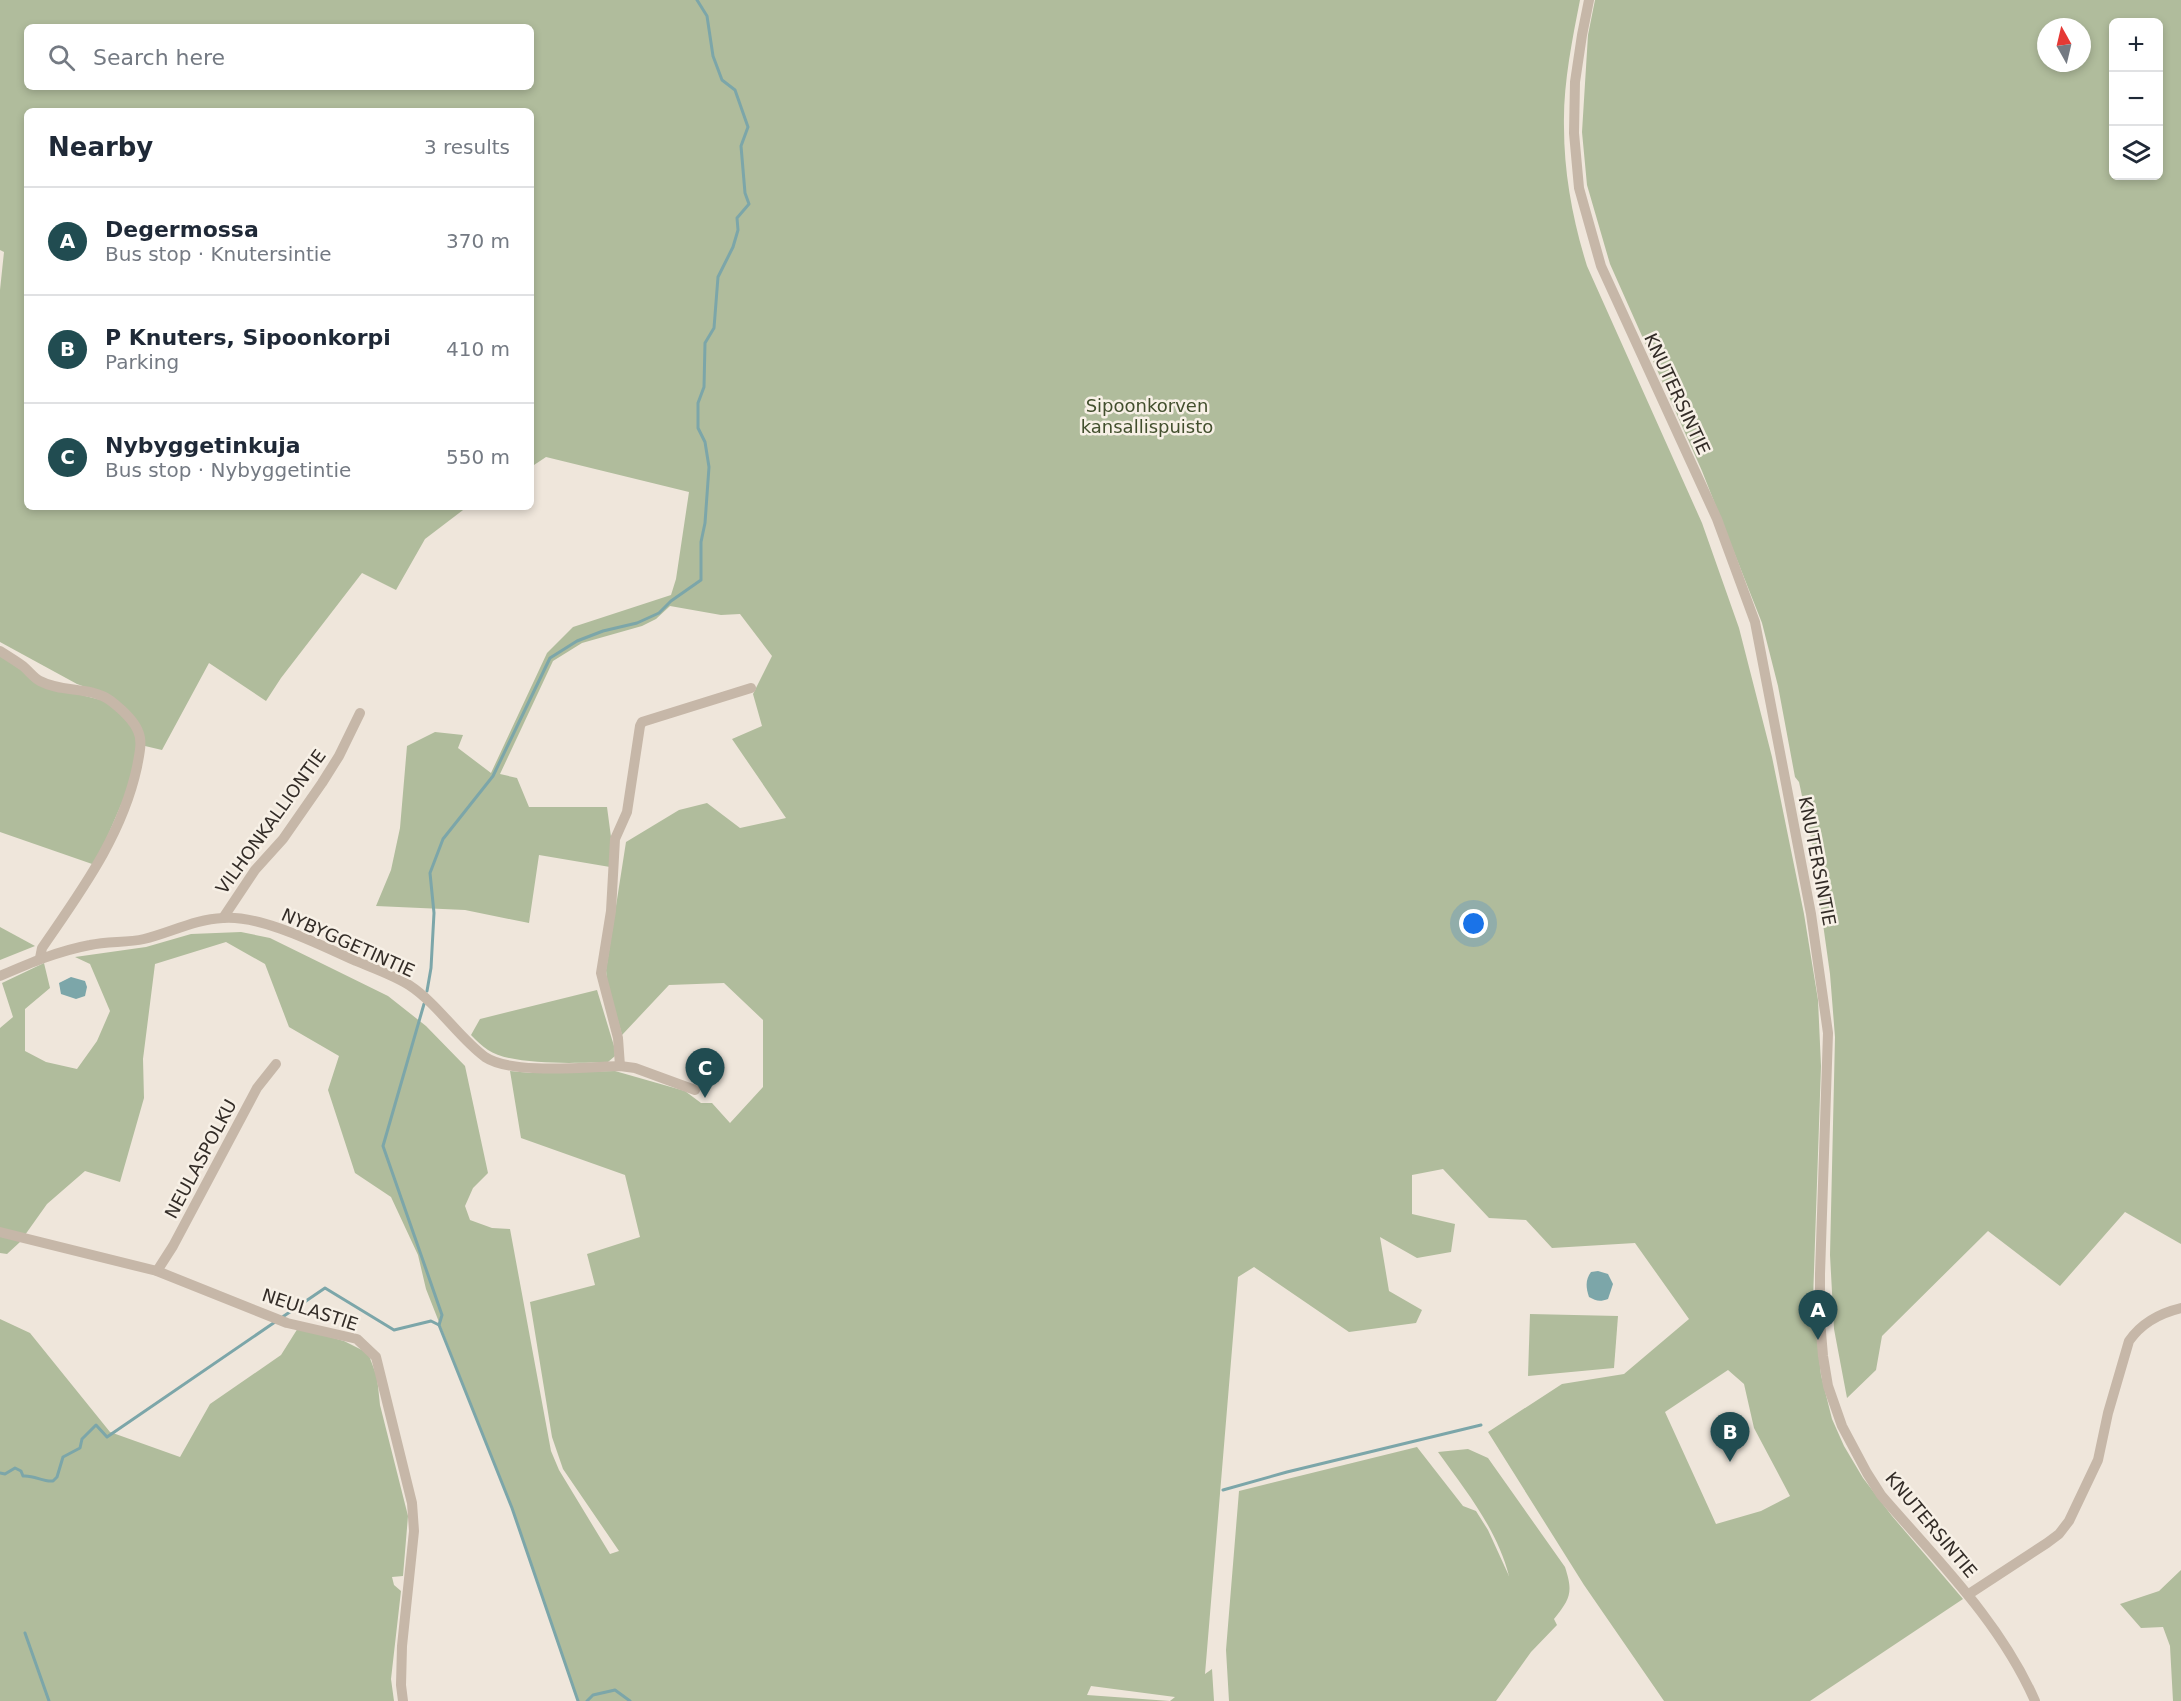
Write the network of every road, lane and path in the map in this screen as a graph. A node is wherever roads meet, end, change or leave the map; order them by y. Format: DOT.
graph roads {
  1 [pos="1589,0"];
  2 [pos="0,651"];
  3 [pos="751,688"];
  4 [pos="360,713"];
  5 [pos="223,918"];
  6 [pos="40,958"];
  7 [pos="0,976"];
  8 [pos="276,1064"];
  9 [pos="620,1066"];
  10 [pos="695,1090"];
  11 [pos="0,1232"];
  12 [pos="157,1271"];
  13 [pos="2181,1308"];
  14 [pos="1969,1594"];
  15 [pos="403,1701"];
  16 [pos="2035,1701"];
  1 -- 14 [label="street, KNUTERSINTIE"];
  2 -- 6 [label="street"];
  3 -- 9 [label="street"];
  4 -- 5 [label="street, VILHONKALLIONTIE"];
  5 -- 6 [label="street, NYBYGGETINTIE"];
  5 -- 9 [label="street, NYBYGGETINTIE"];
  6 -- 7 [label="street, NYBYGGETINTIE"];
  8 -- 12 [label="street, NEULASPOLKU"];
  9 -- 10 [label="street, NYBYGGETINTIE"];
  11 -- 12 [label="street, NEULASTIE"];
  12 -- 15 [label="street, NEULASTIE"];
  13 -- 14 [label="street"];
  14 -- 16 [label="street, KNUTERSINTIE"];
}
